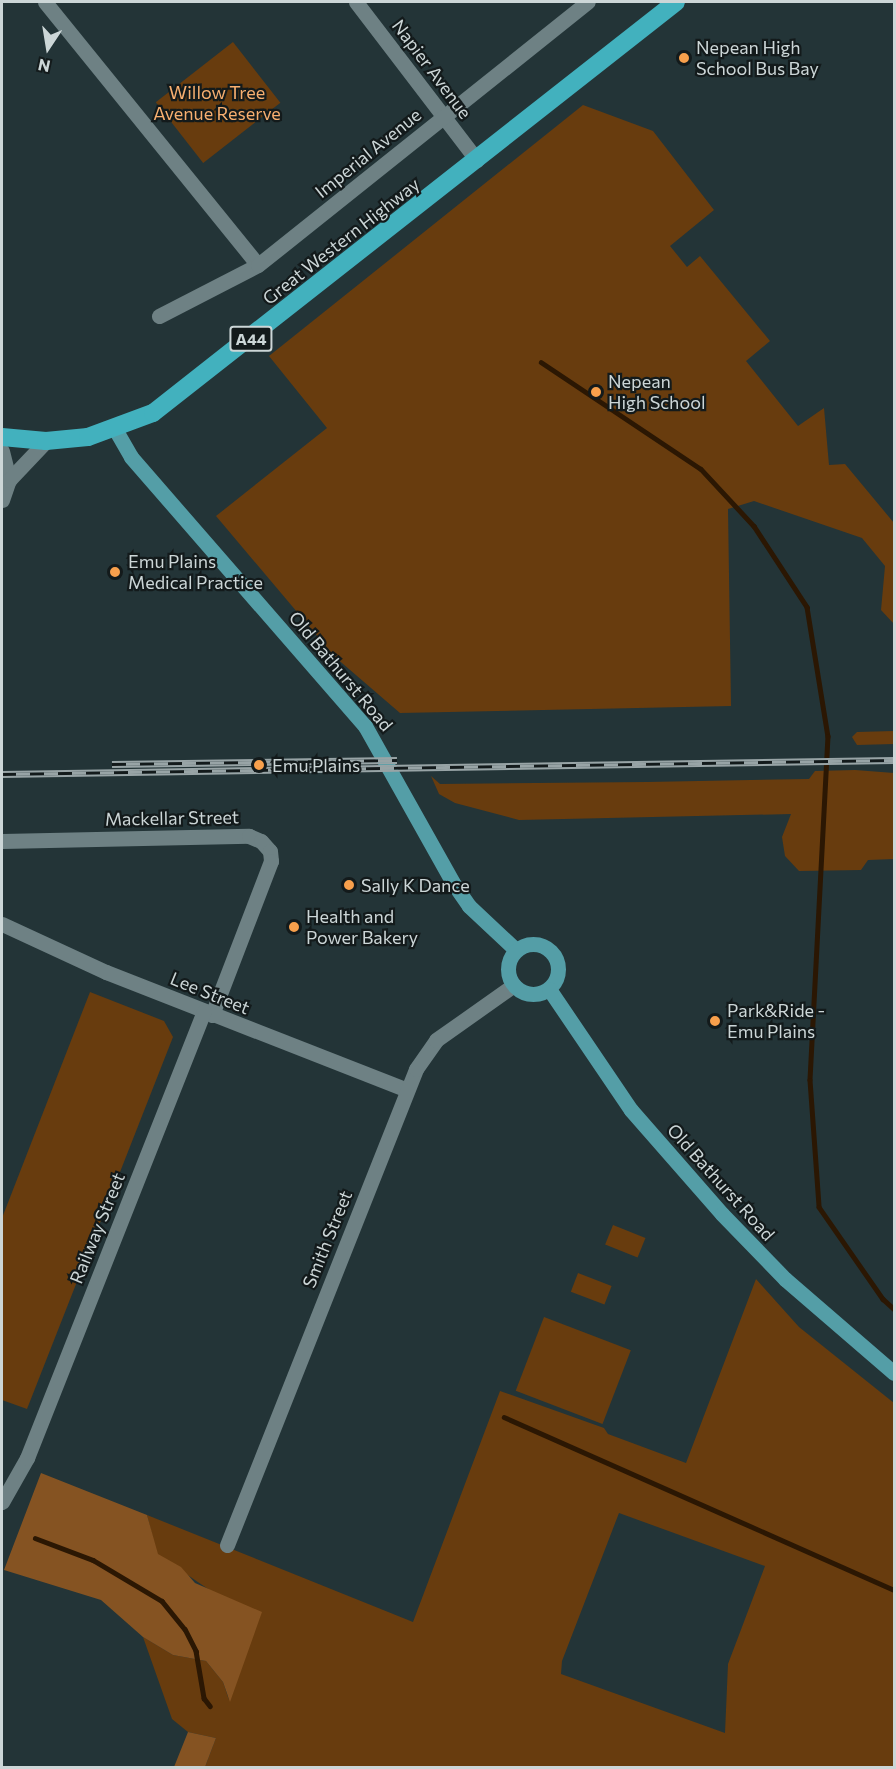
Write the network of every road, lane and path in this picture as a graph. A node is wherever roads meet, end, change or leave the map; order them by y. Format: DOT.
graph roads {
  1 [pos="45,2"];
  2 [pos="356,2"];
  3 [pos="588,2"];
  4 [pos="676,2"];
  5 [pos="445,117"];
  6 [pos="477,160"];
  7 [pos="258,266"];
  8 [pos="159,316"];
  9 [pos="115,429"];
  10 [pos="2,437"];
  11 [pos="46,441"];
  12 [pos="2,451"];
  13 [pos="9,480"];
  14 [pos="2,500"];
  15 [pos="2,841"];
  16 [pos="2,924"];
  17 [pos="516,950"];
  18 [pos="513,985"];
  19 [pos="549,989"];
  20 [pos="208,1014"];
  21 [pos="407,1090"];
  22 [pos="894,1373"];
  23 [pos="2,1502"];
  24 [pos="227,1545"];
  1 -- 7 [label="street"];
  2 -- 5 [label="street, Napier Avenue"];
  3 -- 5 [label="street, Imperial Avenue"];
  4 -- 6 [label="highway, Great Western Highway / A44"];
  5 -- 6 [label="street, Napier Avenue"];
  5 -- 7 [label="street, Imperial Avenue"];
  6 -- 9 [label="highway, Great Western Highway / A44"];
  7 -- 8 [label="street, Imperial Avenue"];
  9 -- 11 [label="highway, Great Western Highway / A44"];
  9 -- 17 [label="main road, Old Bathurst Road"];
  10 -- 11 [label="highway, Great Western Highway / A44"];
  11 -- 13 [label="street"];
  12 -- 13 [label="street"];
  13 -- 14 [label="street"];
  15 -- 20 [label="street, Mackellar Street"];
  16 -- 20 [label="street, Lee Street"];
  17 -- 18 [label="main road"];
  17 -- 19 [label="main road"];
  18 -- 19 [label="main road"];
  18 -- 21 [label="street, Smith Street"];
  19 -- 22 [label="main road, Old Bathurst Road"];
  20 -- 21 [label="street, Lee Street"];
  20 -- 23 [label="street, Railway Street"];
  21 -- 24 [label="street, Smith Street"];
}
